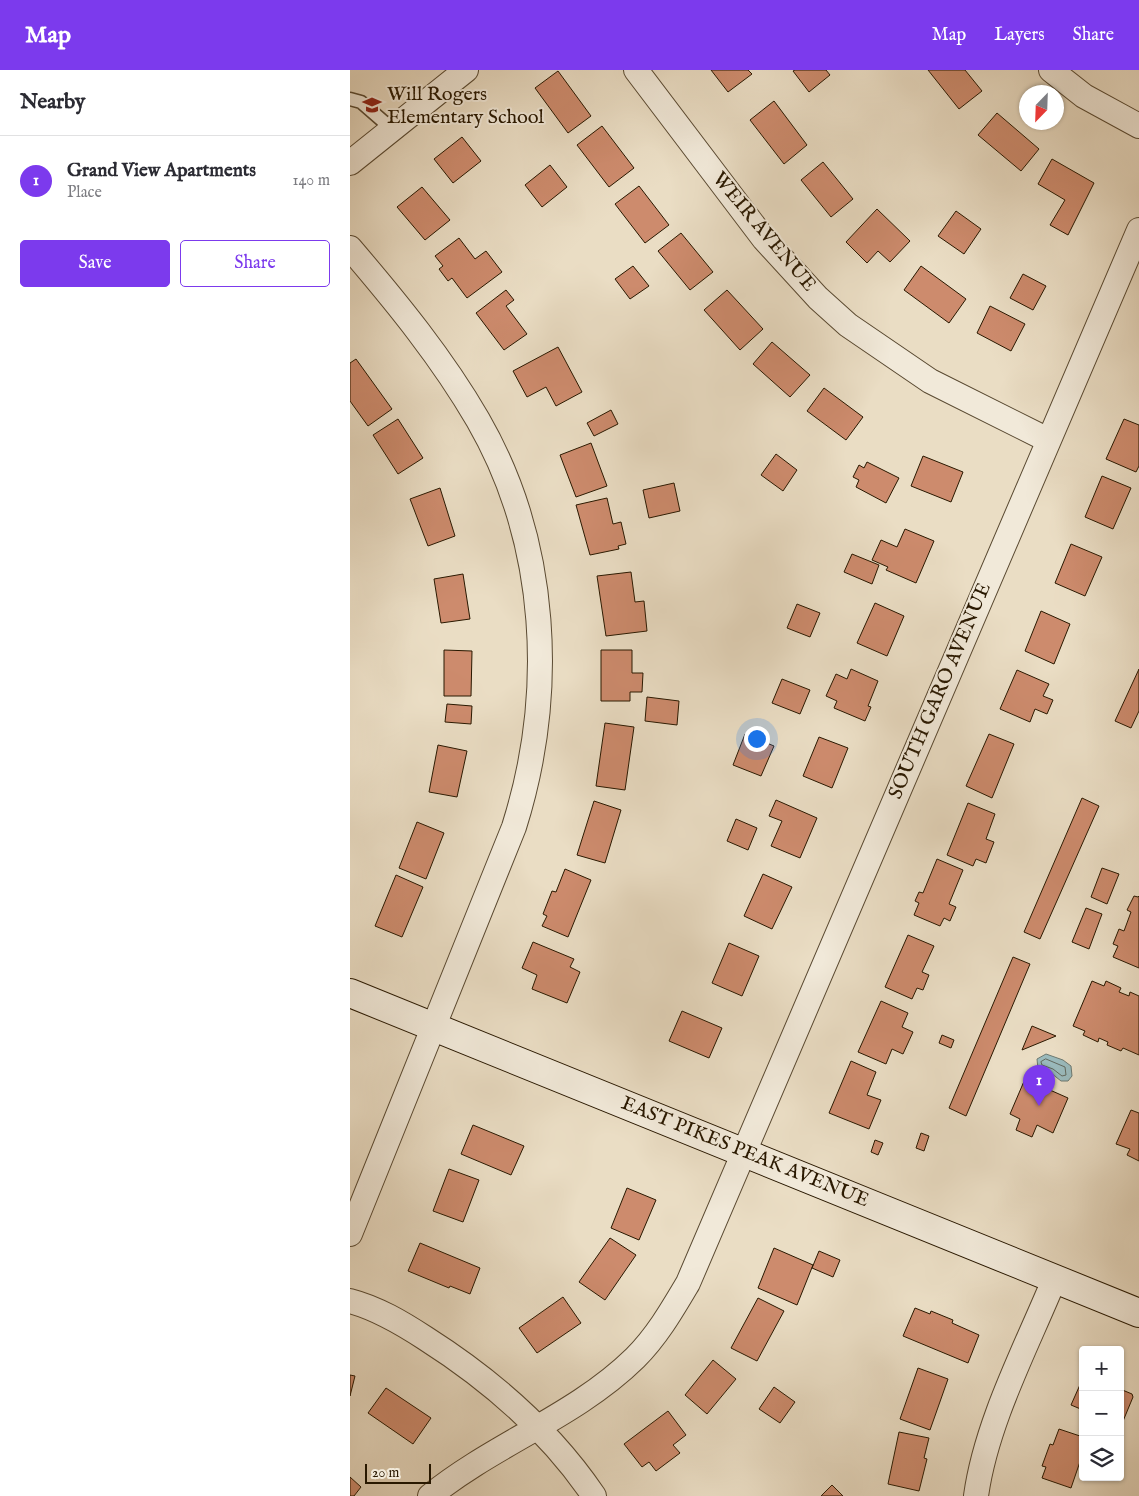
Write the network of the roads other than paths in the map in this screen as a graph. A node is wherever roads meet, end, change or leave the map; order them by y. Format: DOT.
graph roads {
  1 [pos="466,70"];
  2 [pos="636,70"];
  3 [pos="1051,70"];
  4 [pos="350,99"];
  5 [pos="1139,126"];
  6 [pos="392,130"];
  7 [pos="350,163"];
  8 [pos="1139,230"];
  9 [pos="350,248"];
  10 [pos="1048,440"];
  11 [pos="350,993"];
  12 [pos="435,1027"];
  13 [pos="743,1152"];
  14 [pos="350,1234"];
  15 [pos="1054,1280"];
  16 [pos="350,1301"];
  17 [pos="1139,1313"];
  18 [pos="538,1426"];
  19 [pos="430,1496"];
  20 [pos="594,1496"];
  21 [pos="976,1496"];
  1 -- 6 [label="street"];
  2 -- 10 [label="street, WEIR AVENUE"];
  3 -- 5 [label="street"];
  4 -- 6 [label="lane"];
  6 -- 7 [label="street"];
  8 -- 10 [label="street, SOUTH GARO AVENUE"];
  9 -- 12 [label="street"];
  10 -- 13 [label="street, SOUTH GARO AVENUE"];
  11 -- 12 [label="main road, EAST PIKES PEAK AVENUE"];
  12 -- 13 [label="main road, EAST PIKES PEAK AVENUE"];
  12 -- 14 [label="street"];
  13 -- 15 [label="main road, EAST PIKES PEAK AVENUE"];
  13 -- 18 [label="street, SOUTH GARO AVENUE"];
  15 -- 17 [label="main road, EAST PIKES PEAK AVENUE"];
  15 -- 21 [label="street"];
  16 -- 18 [label="street"];
  18 -- 19 [label="street, SOUTH GARO AVENUE"];
  18 -- 20 [label="street"];
}
